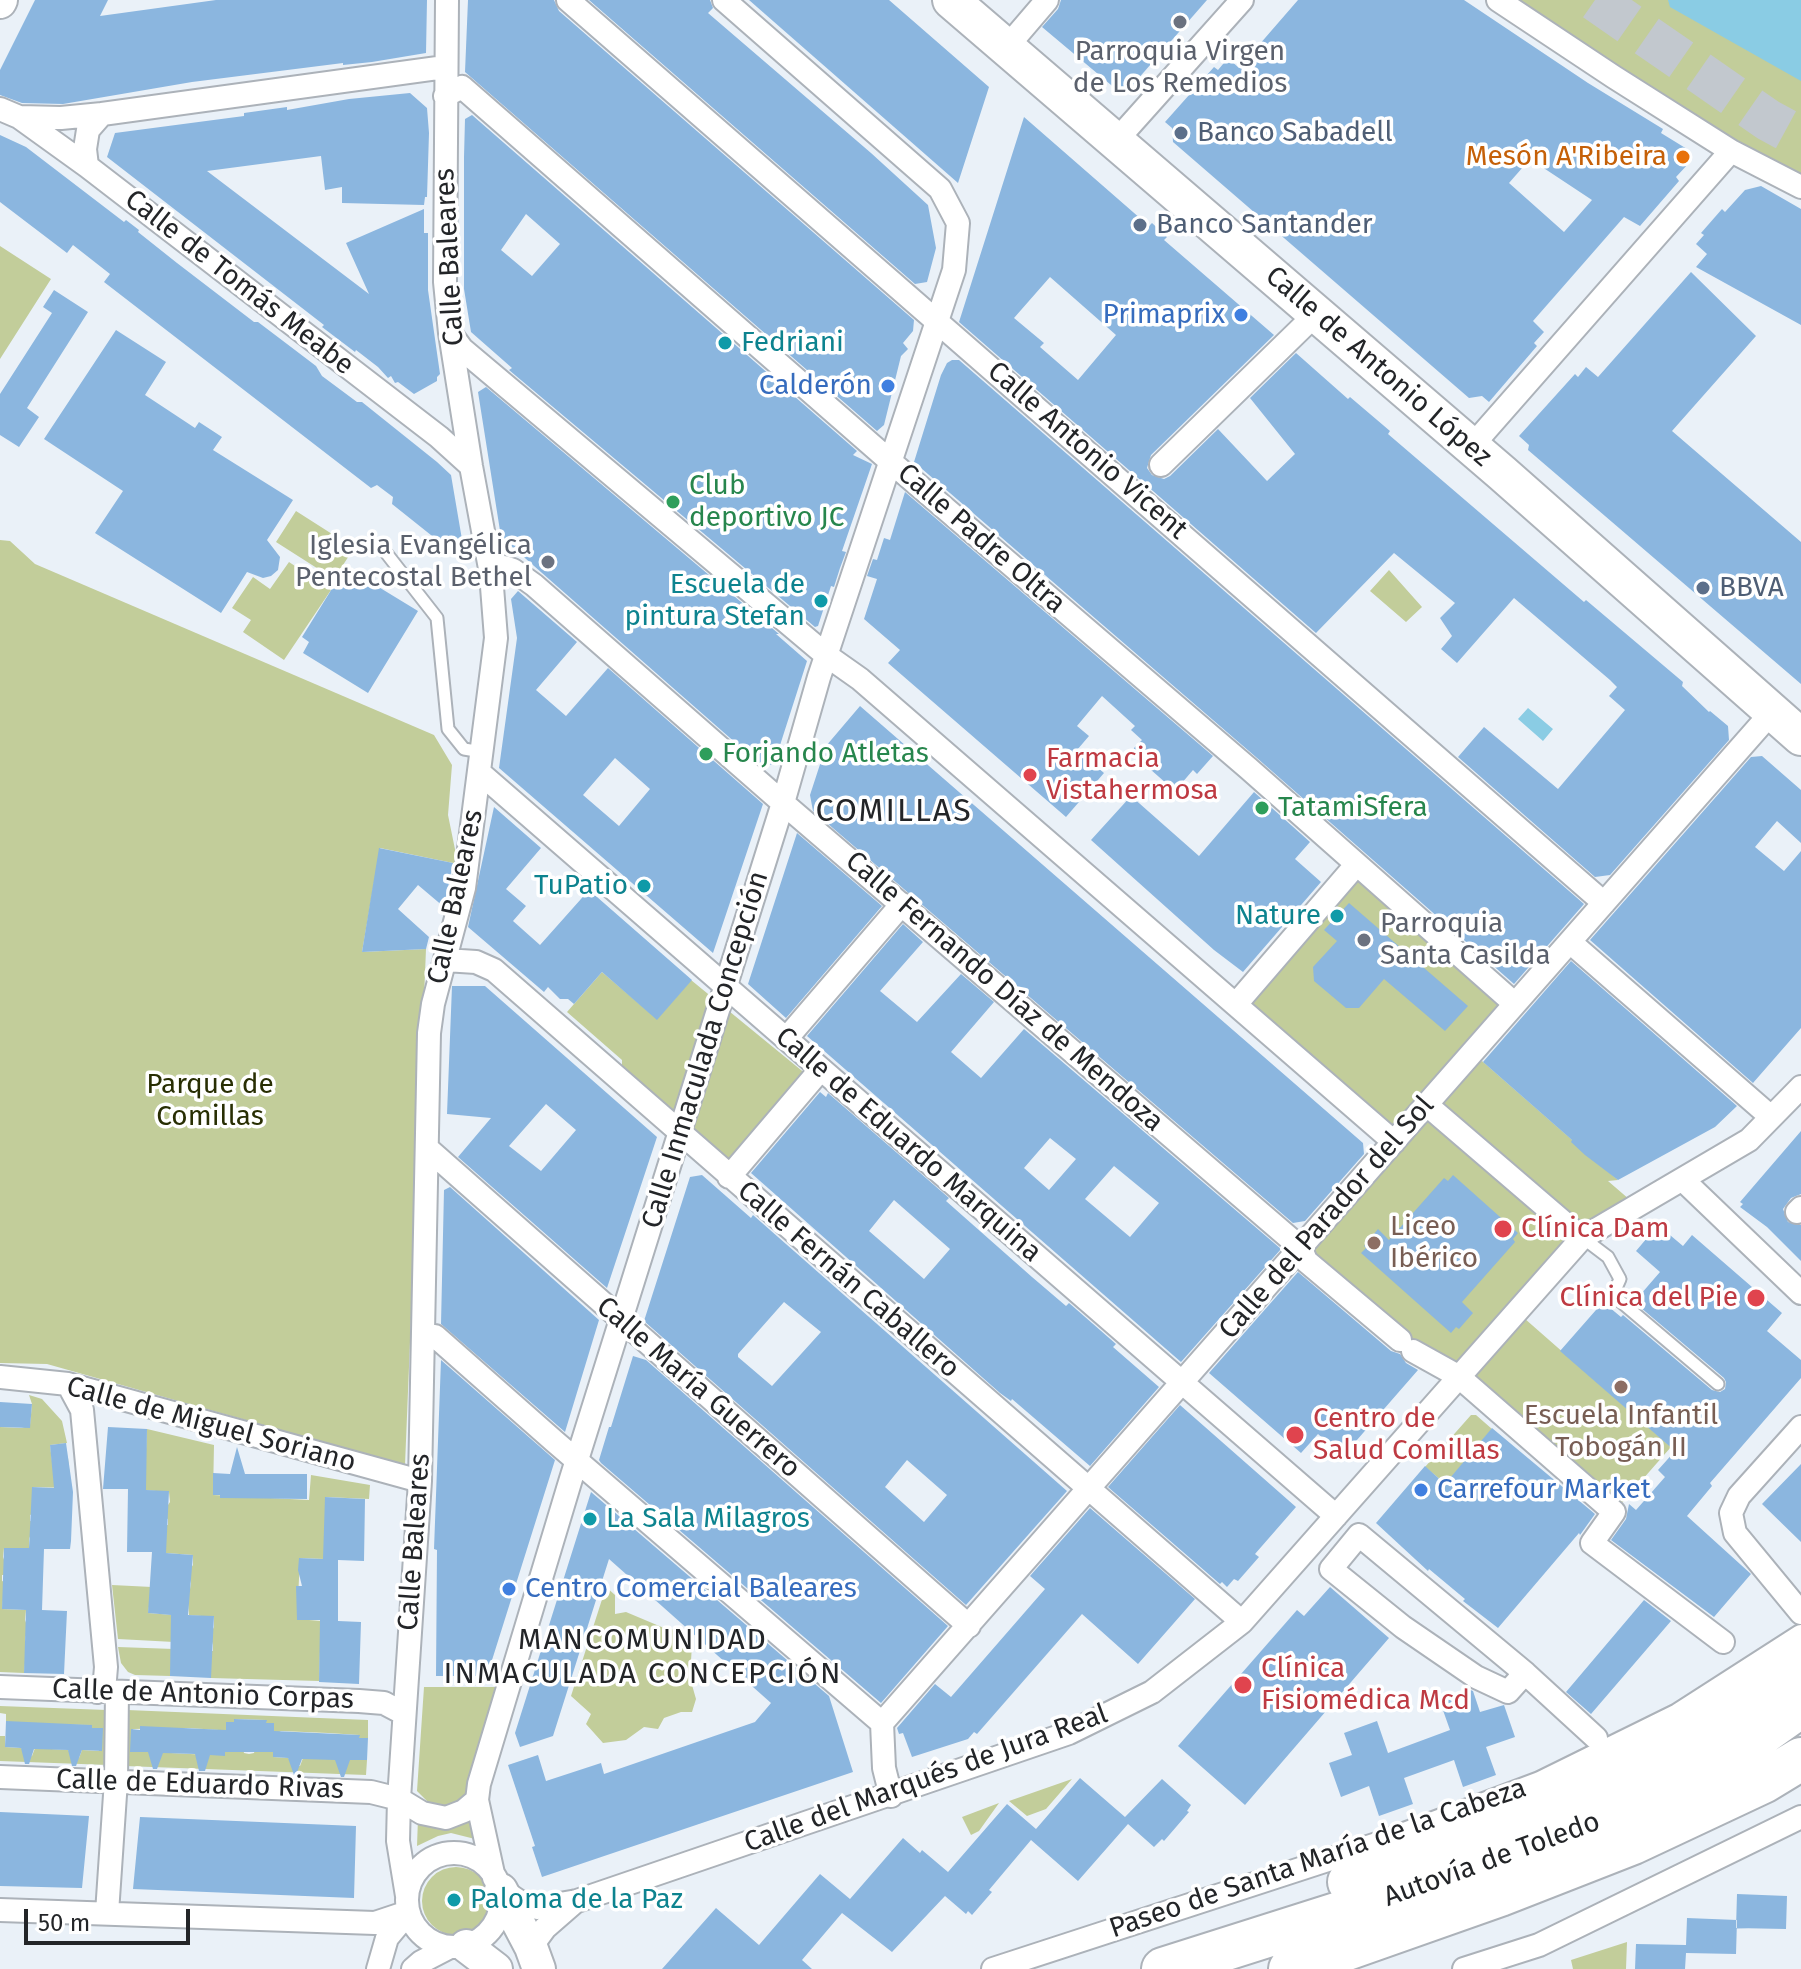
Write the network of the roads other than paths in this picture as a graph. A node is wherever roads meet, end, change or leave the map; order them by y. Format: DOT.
graph roads {
  1 [pos="447,0"];
  2 [pos="568,0"];
  3 [pos="724,0"];
  4 [pos="951,0"];
  5 [pos="1047,0"];
  6 [pos="1242,0"];
  7 [pos="1498,0"];
  8 [pos="1006,48"];
  9 [pos="445,67"];
  10 [pos="445,96"];
  11 [pos="9,113"];
  12 [pos="102,114"];
  13 [pos="1115,142"];
  14 [pos="1731,151"];
  15 [pos="87,166"];
  16 [pos="1801,187"];
  17 [pos="1316,314"];
  18 [pos="937,322"];
  19 [pos="450,333"];
  20 [pos="1471,447"];
  21 [pos="891,462"];
  22 [pos="1161,465"];
  23 [pos="471,466"];
  24 [pos="387,554"];
  25 [pos="491,574"];
  26 [pos="826,655"];
  27 [pos="1772,712"];
  28 [pos="1801,737"];
  29 [pos="481,763"];
  30 [pos="783,803"];
  31 [pos="1356,865"];
  32 [pos="1604,903"];
  33 [pos="902,904"];
  34 [pos="1570,942"];
  35 [pos="445,960"];
  36 [pos="726,986"];
  37 [pos="1237,1003"];
  38 [pos="1515,1004"];
  39 [pos="786,1039"];
  40 [pos="821,1069"];
  41 [pos="1801,1087"];
  42 [pos="1427,1105"];
  43 [pos="1771,1117"];
  44 [pos="680,1134"];
  45 [pos="1394,1142"];
  46 [pos="428,1149"];
  47 [pos="729,1177"];
  48 [pos="1683,1180"];
  49 [pos="1582,1238"];
  50 [pos="1301,1248"];
  51 [pos="1801,1293"];
  52 [pos="621,1322"];
  53 [pos="425,1336"];
  54 [pos="1458,1376"];
  55 [pos="0,1377"];
  56 [pos="68,1384"];
  57 [pos="1181,1384"];
  58 [pos="1718,1384"];
  59 [pos="1801,1427"];
  60 [pos="578,1461"];
  61 [pos="420,1481"];
  62 [pos="1089,1490"];
  63 [pos="1336,1516"];
  64 [pos="1801,1613"];
  65 [pos="1242,1622"];
  66 [pos="969,1626"];
  67 [pos="1801,1636"];
  68 [pos="1723,1642"];
  69 [pos="1801,1666"];
  70 [pos="1525,1673"];
  71 [pos="0,1687"];
  72 [pos="107,1692"];
  73 [pos="1801,1706"];
  74 [pos="403,1713"];
  75 [pos="882,1723"];
  76 [pos="1596,1738"];
  77 [pos="1801,1759"];
  78 [pos="0,1777"];
  79 [pos="116,1780"];
  80 [pos="891,1796"];
  81 [pos="399,1799"];
  82 [pos="477,1800"];
  83 [pos="1801,1817"];
  84 [pos="498,1884"];
  85 [pos="577,1901"];
  86 [pos="408,1904"];
  87 [pos="0,1910"];
  88 [pos="107,1913"];
  89 [pos="381,1930"];
  90 [pos="458,1947"];
  91 [pos="531,1948"];
  92 [pos="1204,1956"];
  93 [pos="378,1969"];
  94 [pos="413,1969"];
  95 [pos="496,1969"];
  96 [pos="993,1969"];
  97 [pos="1163,1969"];
  98 [pos="1290,1969"];
  99 [pos="1464,1969"];
  1 -- 9 [label="street, Calle Baleares"];
  2 -- 18 [label="street, Calle Antonio Vicent"];
  3 -- 18 [label="street, Calle Inmaculada Concepción"];
  4 -- 8 [label="main road, Calle de Antonio López"];
  5 -- 8 [label="street"];
  6 -- 13 [label="street"];
  7 -- 14 [label="street"];
  8 -- 13 [label="main road, Calle de Antonio López"];
  9 -- 10 [label="street, Calle Baleares"];
  9 -- 12 [label="street"];
  10 -- 19 [label="street, Calle Baleares"];
  10 -- 21 [label="street, Calle Padre Oltra"];
  11 -- 12 [label="street"];
  11 -- 15 [label="street, Calle de Tomás Meabe"];
  12 -- 15 [label="street"];
  13 -- 17 [label="main road, Calle de Antonio López"];
  14 -- 16 [label="street"];
  14 -- 20 [label="street"];
  15 -- 23 [label="street, Calle de Tomás Meabe"];
  17 -- 20 [label="main road, Calle de Antonio López"];
  17 -- 22 [label="street"];
  18 -- 21 [label="street, Calle Inmaculada Concepción"];
  18 -- 32 [label="street, Calle Antonio Vicent"];
  19 -- 23 [label="street, Calle Baleares"];
  19 -- 26 [label="street"];
  20 -- 27 [label="main road, Calle de Antonio López"];
  21 -- 26 [label="street, Calle Inmaculada Concepción"];
  21 -- 31 [label="street, Calle Padre Oltra"];
  23 -- 25 [label="street, Calle Baleares"];
  24 -- 29 [label="lane"];
  25 -- 29 [label="street, Calle Baleares"];
  25 -- 30 [label="street, Calle Fernando Díaz de Mendoza"];
  26 -- 30 [label="street, Calle Inmaculada Concepción"];
  26 -- 37 [label="street"];
  27 -- 28 [label="main road, Calle de Antonio López"];
  27 -- 32 [label="street, Calle del Parador del Sol"];
  29 -- 35 [label="street, Calle Baleares"];
  29 -- 36 [label="street, Calle de Eduardo Marquina"];
  30 -- 33 [label="street, Calle Fernando Díaz de Mendoza"];
  30 -- 36 [label="street, Calle Inmaculada Concepción"];
  31 -- 37 [label="street"];
  31 -- 38 [label="street, Calle Padre Oltra"];
  32 -- 34 [label="street, Calle del Parador del Sol"];
  33 -- 39 [label="street"];
  33 -- 50 [label="street, Calle Fernando Díaz de Mendoza"];
  34 -- 38 [label="street, Calle del Parador del Sol"];
  34 -- 43 [label="street"];
  35 -- 44 [label="street, Calle Fernán Caballero"];
  35 -- 46 [label="street, Calle Baleares"];
  36 -- 39 [label="street, Calle de Eduardo Marquina"];
  36 -- 44 [label="street, Calle Inmaculada Concepción"];
  37 -- 45 [label="street"];
  38 -- 42 [label="street, Calle del Parador del Sol"];
  39 -- 40 [label="street, Calle de Eduardo Marquina"];
  40 -- 47 [label="street"];
  40 -- 57 [label="street, Calle de Eduardo Marquina"];
  41 -- 43 [label="street, Calle del Marqués de Jura Real"];
  42 -- 45 [label="street, Calle del Parador del Sol"];
  42 -- 49 [label="street"];
  43 -- 48 [label="street, Calle del Marqués de Jura Real"];
  44 -- 47 [label="street, Calle Fernán Caballero"];
  44 -- 52 [label="street, Calle Inmaculada Concepción"];
  45 -- 50 [label="street, Calle del Parador del Sol"];
  46 -- 52 [label="street, Calle María Guerrero"];
  46 -- 53 [label="street, Calle Baleares"];
  47 -- 62 [label="street, Calle Fernán Caballero"];
  48 -- 49 [label="street, Calle del Marqués de Jura Real"];
  48 -- 51 [label="street"];
  49 -- 54 [label="street, Calle del Marqués de Jura Real"];
  49 -- 58 [label="lane"];
  50 -- 54 [label="street, Calle Fernando Díaz de Mendoza"];
  50 -- 57 [label="street, Calle del Parador del Sol"];
  52 -- 60 [label="street, Calle Inmaculada Concepción"];
  52 -- 66 [label="street, Calle María Guerrero"];
  53 -- 60 [label="street"];
  53 -- 61 [label="street, Calle Baleares"];
  54 -- 63 [label="street, Calle del Marqués de Jura Real"];
  54 -- 68 [label="street, Calle Fernando Díaz de Mendoza"];
  55 -- 56 [label="street, Calle de Miguel Soriano"];
  56 -- 61 [label="street, Calle de Miguel Soriano"];
  56 -- 72 [label="street"];
  57 -- 62 [label="street, Calle del Parador del Sol"];
  57 -- 63 [label="street, Calle de Eduardo Marquina"];
  59 -- 64 [label="street"];
  60 -- 75 [label="street"];
  60 -- 82 [label="street, Calle Inmaculada Concepción"];
  61 -- 74 [label="street, Calle Baleares"];
  62 -- 65 [label="street, Calle Fernán Caballero"];
  62 -- 66 [label="street, Calle del Parador del Sol"];
  63 -- 65 [label="street, Calle del Marqués de Jura Real"];
  65 -- 80 [label="street, Calle del Marqués de Jura Real"];
  66 -- 75 [label="street, Calle del Parador del Sol"];
  67 -- 96 [label="street, Paseo de Santa María de la Cabeza"];
  69 -- 92 [label="highway"];
  70 -- 70 [label="street"];
  70 -- 76 [label="street"];
  71 -- 72 [label="street, Calle de Antonio Corpas"];
  72 -- 74 [label="street, Calle de Antonio Corpas"];
  72 -- 79 [label="street"];
  73 -- 92 [label="highway, Autovía de Toledo"];
  74 -- 81 [label="street, Calle Baleares"];
  75 -- 80 [label="street"];
  77 -- 98 [label="highway, Autovía de Toledo"];
  78 -- 79 [label="street, Calle de Eduardo Rivas"];
  79 -- 81 [label="street, Calle de Eduardo Rivas"];
  79 -- 88 [label="street"];
  80 -- 85 [label="street, Calle del Marqués de Jura Real"];
  81 -- 82 [label="street, Calle de Eduardo Rivas"];
  81 -- 86 [label="street, Calle Baleares"];
  82 -- 84 [label="street, Calle Inmaculada Concepción"];
  83 -- 99 [label="street"];
  84 -- 85 [label="street, Calle del Marqués de Jura Real"];
  84 -- 86 [label="street"];
  84 -- 90 [label="street"];
  84 -- 91 [label="street"];
  85 -- 91 [label="street, Calle del Marqués de Jura Real"];
  86 -- 89 [label="street"];
  86 -- 90 [label="street"];
  87 -- 88 [label="street"];
  88 -- 89 [label="street"];
  89 -- 93 [label="street"];
  90 -- 91 [label="street, Calle del Marqués de Jura Real"];
  90 -- 94 [label="street"];
  90 -- 95 [label="street"];
  92 -- 97 [label="highway, Autovía de Toledo"];
}
